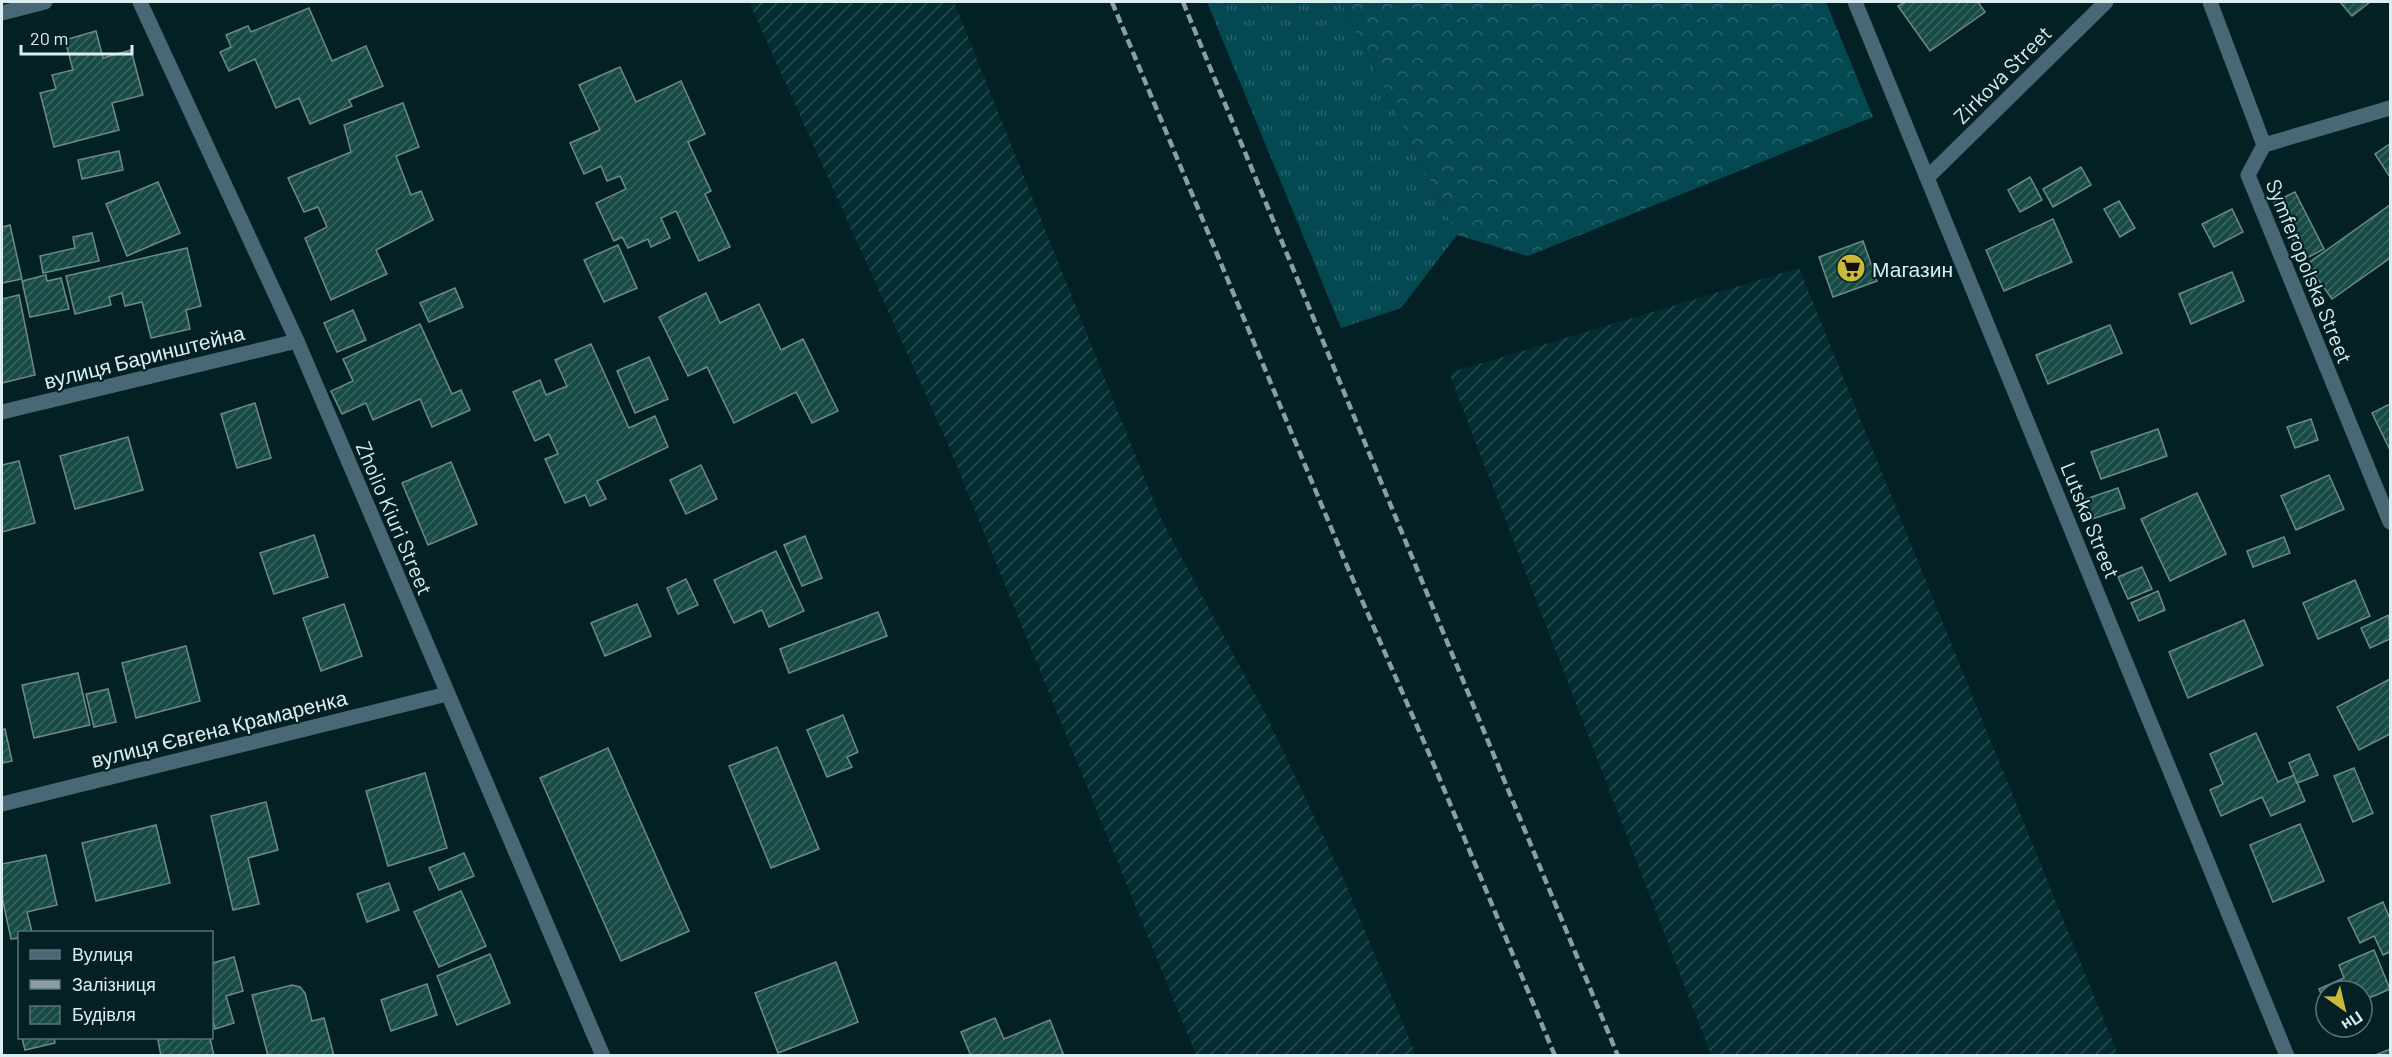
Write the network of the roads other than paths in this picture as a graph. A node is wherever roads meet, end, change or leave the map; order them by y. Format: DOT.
graph roads {
  1 [pos="45,2"];
  2 [pos="140,2"];
  3 [pos="1855,2"];
  4 [pos="2106,2"];
  5 [pos="2210,2"];
  6 [pos="2,13"];
  7 [pos="2391,108"];
  8 [pos="2264,146"];
  9 [pos="1928,177"];
  10 [pos="297,341"];
  11 [pos="2,412"];
  12 [pos="2391,522"];
  13 [pos="447,694"];
  14 [pos="2,804"];
  15 [pos="603,1056"];
  16 [pos="2287,1056"];
  1 -- 6 [label="street"];
  2 -- 10 [label="street, Zholio Kiuri Street"];
  3 -- 9 [label="street, Lutska Street"];
  4 -- 9 [label="street, Zirkova Street"];
  5 -- 8 [label="street"];
  7 -- 8 [label="street"];
  8 -- 12 [label="street, Symferopolska Street"];
  9 -- 16 [label="street, Lutska Street"];
  10 -- 11 [label="street, вулиця Баринштейна"];
  10 -- 13 [label="street, Zholio Kiuri Street"];
  13 -- 14 [label="street, вулиця Євгена Крамаренка"];
  13 -- 15 [label="street, Zholio Kiuri Street"];
}
